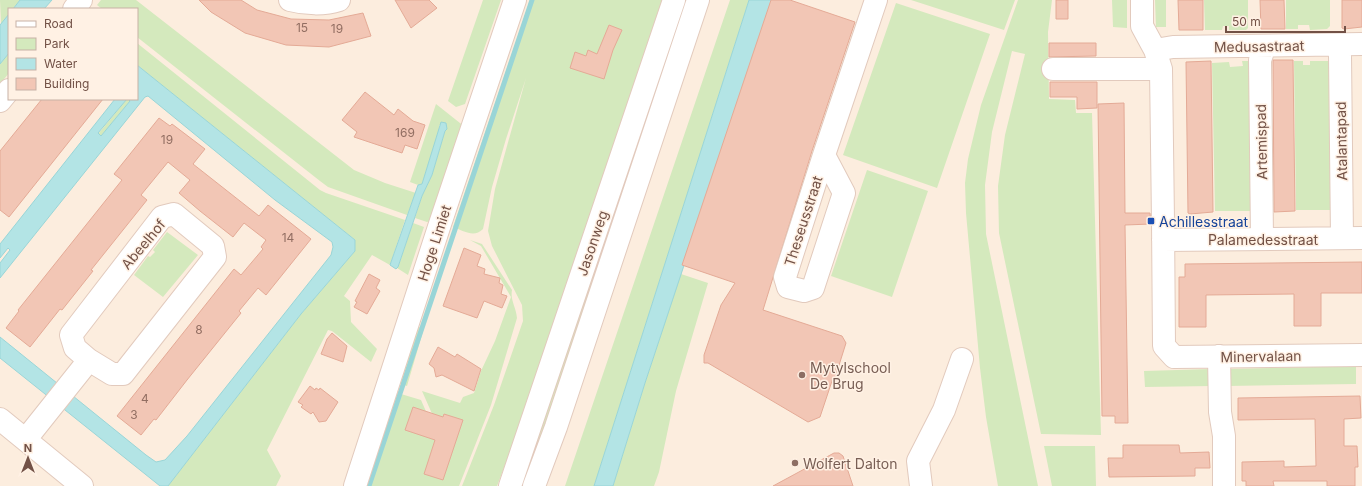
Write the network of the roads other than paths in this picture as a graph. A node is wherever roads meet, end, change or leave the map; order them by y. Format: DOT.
graph roads {
  1 [pos="81,0"];
  2 [pos="290,0"];
  3 [pos="339,0"];
  4 [pos="515,0"];
  5 [pos="674,0"];
  6 [pos="698,0"];
  7 [pos="876,0"];
  8 [pos="1142,0"];
  9 [pos="75,8"];
  10 [pos="1362,44"];
  11 [pos="1336,45"];
  12 [pos="1265,46"];
  13 [pos="1158,59"];
  14 [pos="1053,69"];
  15 [pos="8,91"];
  16 [pos="0,101"];
  17 [pos="824,155"];
  18 [pos="1352,238"];
  19 [pos="1262,239"];
  20 [pos="1163,240"];
  21 [pos="1362,355"];
  22 [pos="1219,356"];
  23 [pos="962,359"];
  24 [pos="89,360"];
  25 [pos="9,431"];
  26 [pos="80,485"];
  27 [pos="355,486"];
  28 [pos="510,486"];
  29 [pos="534,486"];
  30 [pos="921,486"];
  31 [pos="1224,486"];
  1 -- 9 [label="street"];
  2 -- 3 [label="street"];
  4 -- 27 [label="street, Hoge Limiet"];
  5 -- 28 [label="street, Jasonweg"];
  6 -- 29 [label="street, Jasonweg"];
  7 -- 17 [label="street, Theseusstraat"];
  8 -- 13 [label="street"];
  10 -- 11 [label="street, Medusastraat"];
  11 -- 12 [label="street, Medusastraat"];
  11 -- 18 [label="street, Atalantapad"];
  12 -- 13 [label="street, Medusastraat"];
  12 -- 19 [label="street, Artemispad"];
  13 -- 14 [label="street, Medusastraat"];
  13 -- 20 [label="street"];
  15 -- 16 [label="street"];
  17 -- 17 [label="street, Theseusstraat"];
  18 -- 19 [label="street, Palamedesstraat"];
  19 -- 20 [label="street, Palamedesstraat"];
  20 -- 22 [label="street, Minervalaan"];
  21 -- 22 [label="street, Minervalaan"];
  22 -- 31 [label="street"];
  23 -- 30 [label="street"];
  24 -- 24 [label="street, Abeelhof"];
  24 -- 25 [label="street"];
  25 -- 26 [label="street"];
}
